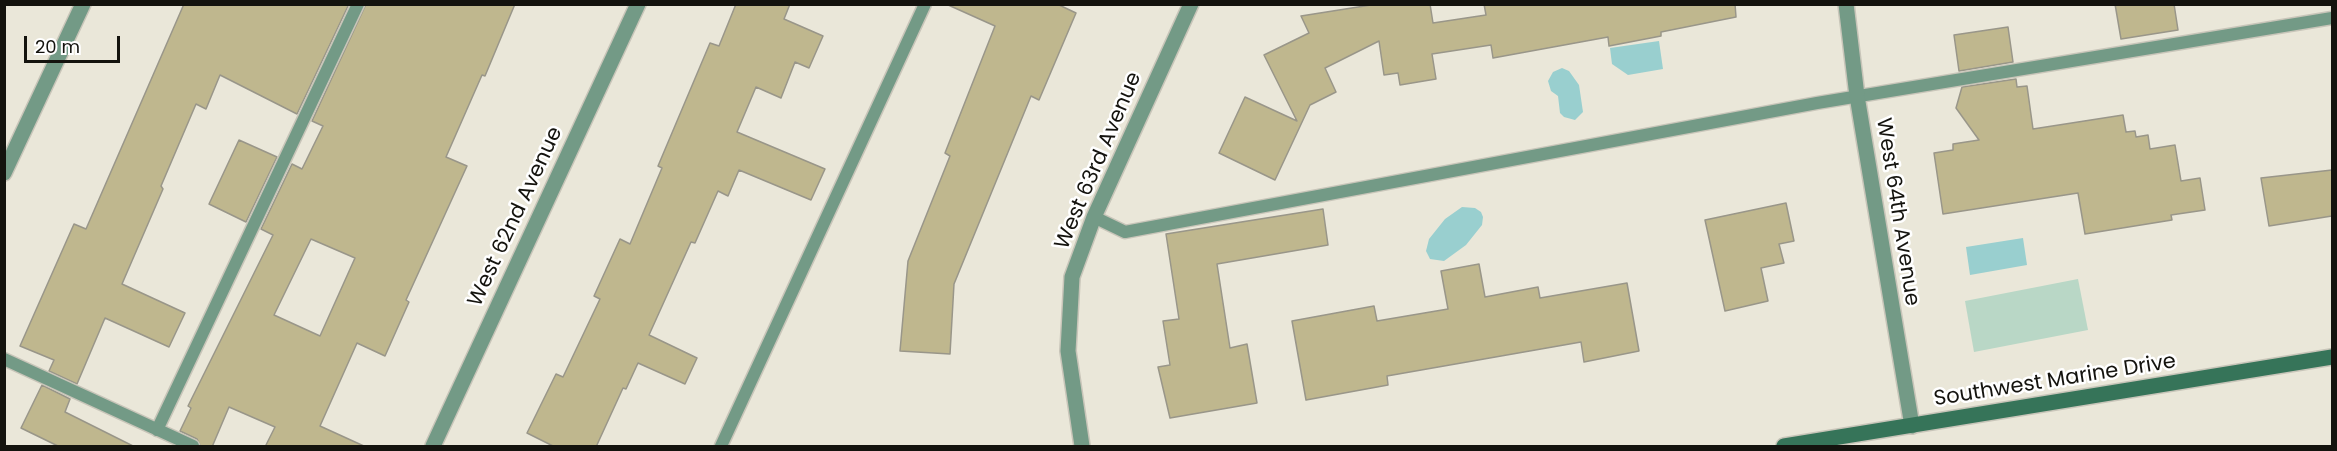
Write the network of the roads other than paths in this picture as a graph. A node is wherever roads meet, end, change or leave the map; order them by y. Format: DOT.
graph roads {
  1 [pos="82,4"];
  2 [pos="358,4"];
  3 [pos="638,4"];
  4 [pos="925,4"];
  5 [pos="1191,4"];
  6 [pos="1846,4"];
  7 [pos="2332,18"];
  8 [pos="1857,96"];
  9 [pos="4,174"];
  10 [pos="1094,217"];
  11 [pos="2332,357"];
  12 [pos="4,359"];
  13 [pos="1912,426"];
  14 [pos="157,430"];
  15 [pos="193,447"];
  16 [pos="433,447"];
  17 [pos="722,447"];
  18 [pos="1082,447"];
  19 [pos="1784,447"];
  1 -- 9 [label="street"];
  2 -- 14 [label="lane"];
  3 -- 16 [label="street, West 62nd Avenue"];
  4 -- 17 [label="lane"];
  5 -- 10 [label="street, West 63rd Avenue"];
  6 -- 8 [label="street, West 64th Avenue"];
  7 -- 8 [label="lane"];
  8 -- 10 [label="lane"];
  8 -- 13 [label="street, West 64th Avenue"];
  10 -- 18 [label="street, West 63rd Avenue"];
  11 -- 13 [label="main road, Southwest Marine Drive"];
  12 -- 14 [label="lane"];
  13 -- 19 [label="main road, Southwest Marine Drive"];
  14 -- 15 [label="lane"];
}
